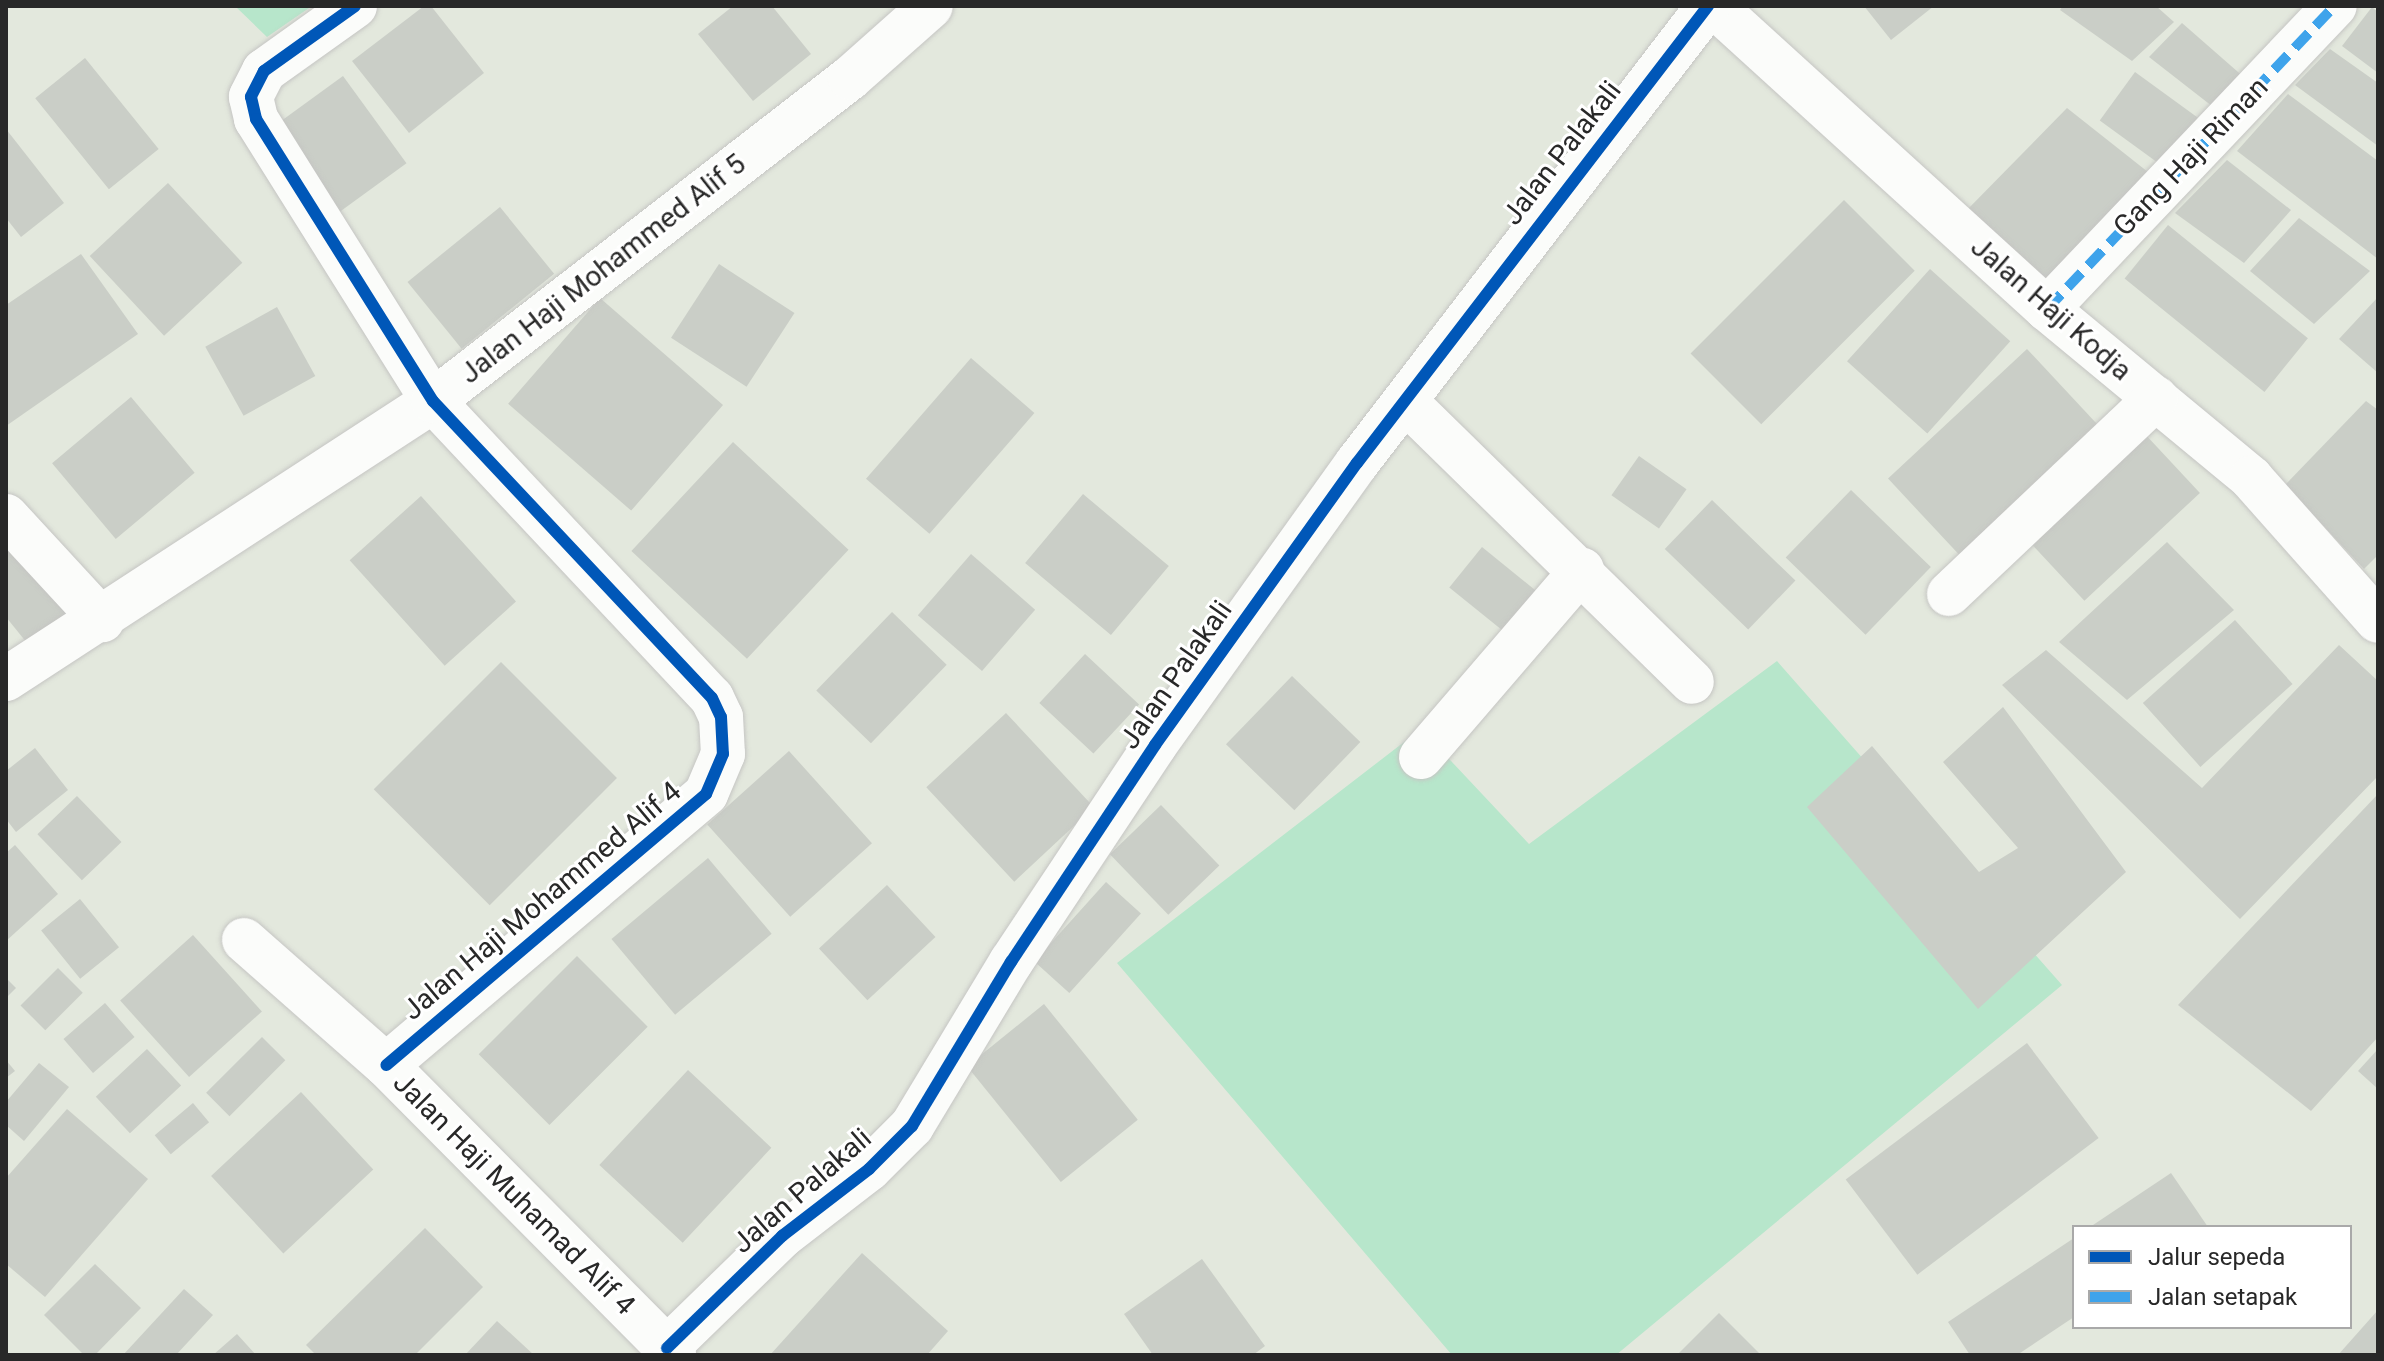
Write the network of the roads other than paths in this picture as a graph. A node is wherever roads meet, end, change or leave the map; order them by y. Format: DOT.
graph roads {
  1 [pos="355,6"];
  2 [pos="931,6"];
  3 [pos="1711,6"];
  4 [pos="2335,6"];
  5 [pos="2047,309"];
  6 [pos="2156,398"];
  7 [pos="433,401"];
  8 [pos="1406,402"];
  9 [pos="6,516"];
  10 [pos="1582,570"];
  11 [pos="1949,594"];
  12 [pos="102,620"];
  13 [pos="2378,621"];
  14 [pos="6,679"];
  15 [pos="1692,682"];
  16 [pos="1421,757"];
  17 [pos="244,940"];
  18 [pos="386,1065"];
  19 [pos="670,1352"];
  1 -- 7 [label="street, Jalan Haji Mohammed Alif 4"];
  2 -- 7 [label="street, Jalan Haji Mohammed Alif 5"];
  3 -- 5 [label="street, Jalan Haji Kodja"];
  3 -- 8 [label="street, Jalan Palakali"];
  4 -- 5 [label="street, Gang Haji Riman"];
  5 -- 6 [label="street, Jalan Haji Kodja"];
  6 -- 11 [label="street"];
  6 -- 13 [label="street, Jalan Haji Kodja"];
  7 -- 12 [label="street, Jalan Haji Mohammed Alif 5"];
  7 -- 18 [label="street, Jalan Haji Mohammed Alif 4"];
  8 -- 10 [label="street"];
  8 -- 19 [label="street, Jalan Palakali"];
  9 -- 12 [label="street"];
  10 -- 15 [label="street"];
  10 -- 16 [label="street"];
  12 -- 14 [label="street, Jalan Haji Mohammed Alif 5"];
  17 -- 18 [label="street, Jalan Haji Muhamad Alif 4"];
  18 -- 19 [label="street, Jalan Haji Muhamad Alif 4"];
}
